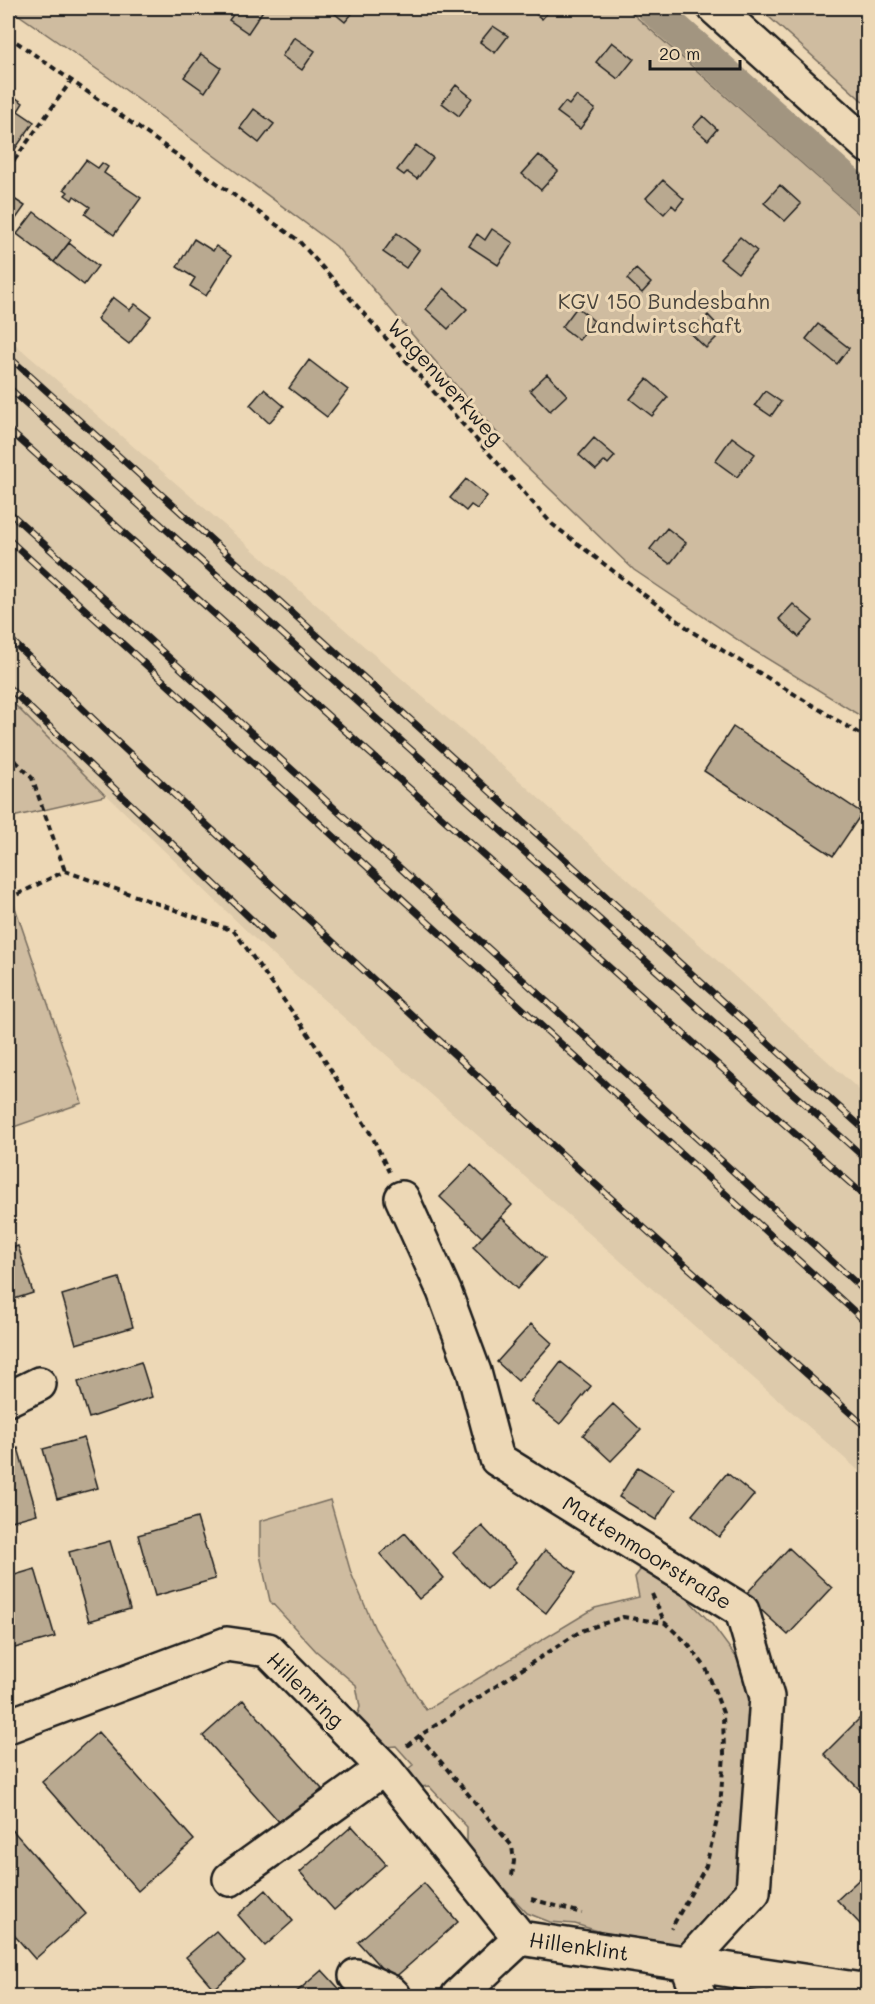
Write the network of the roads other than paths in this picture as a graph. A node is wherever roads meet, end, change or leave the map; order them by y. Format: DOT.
graph roads {
  1 [pos="715,8"];
  2 [pos="867,146"];
  3 [pos="402,1198"];
  4 [pos="39,1384"];
  5 [pos="8,1399"];
  6 [pos="8,1726"];
  7 [pos="384,1768"];
  8 [pos="230,1879"];
  9 [pos="520,1938"];
  10 [pos="687,1964"];
  11 [pos="356,1976"];
  12 [pos="867,1991"];
  13 [pos="394,1996"];
  14 [pos="458,1996"];
  15 [pos="699,1996"];
  1 -- 2 [label="street"];
  3 -- 10 [label="street, Mattenmoorstraße"];
  4 -- 5 [label="street"];
  6 -- 7 [label="street, Hillenring"];
  7 -- 8 [label="street"];
  7 -- 9 [label="street, Hillenring"];
  9 -- 10 [label="street, Hillenklint"];
  9 -- 14 [label="street, Hillenklint"];
  10 -- 12 [label="street, Hillenklint"];
  10 -- 15 [label="street"];
  11 -- 13 [label="street"];
}
